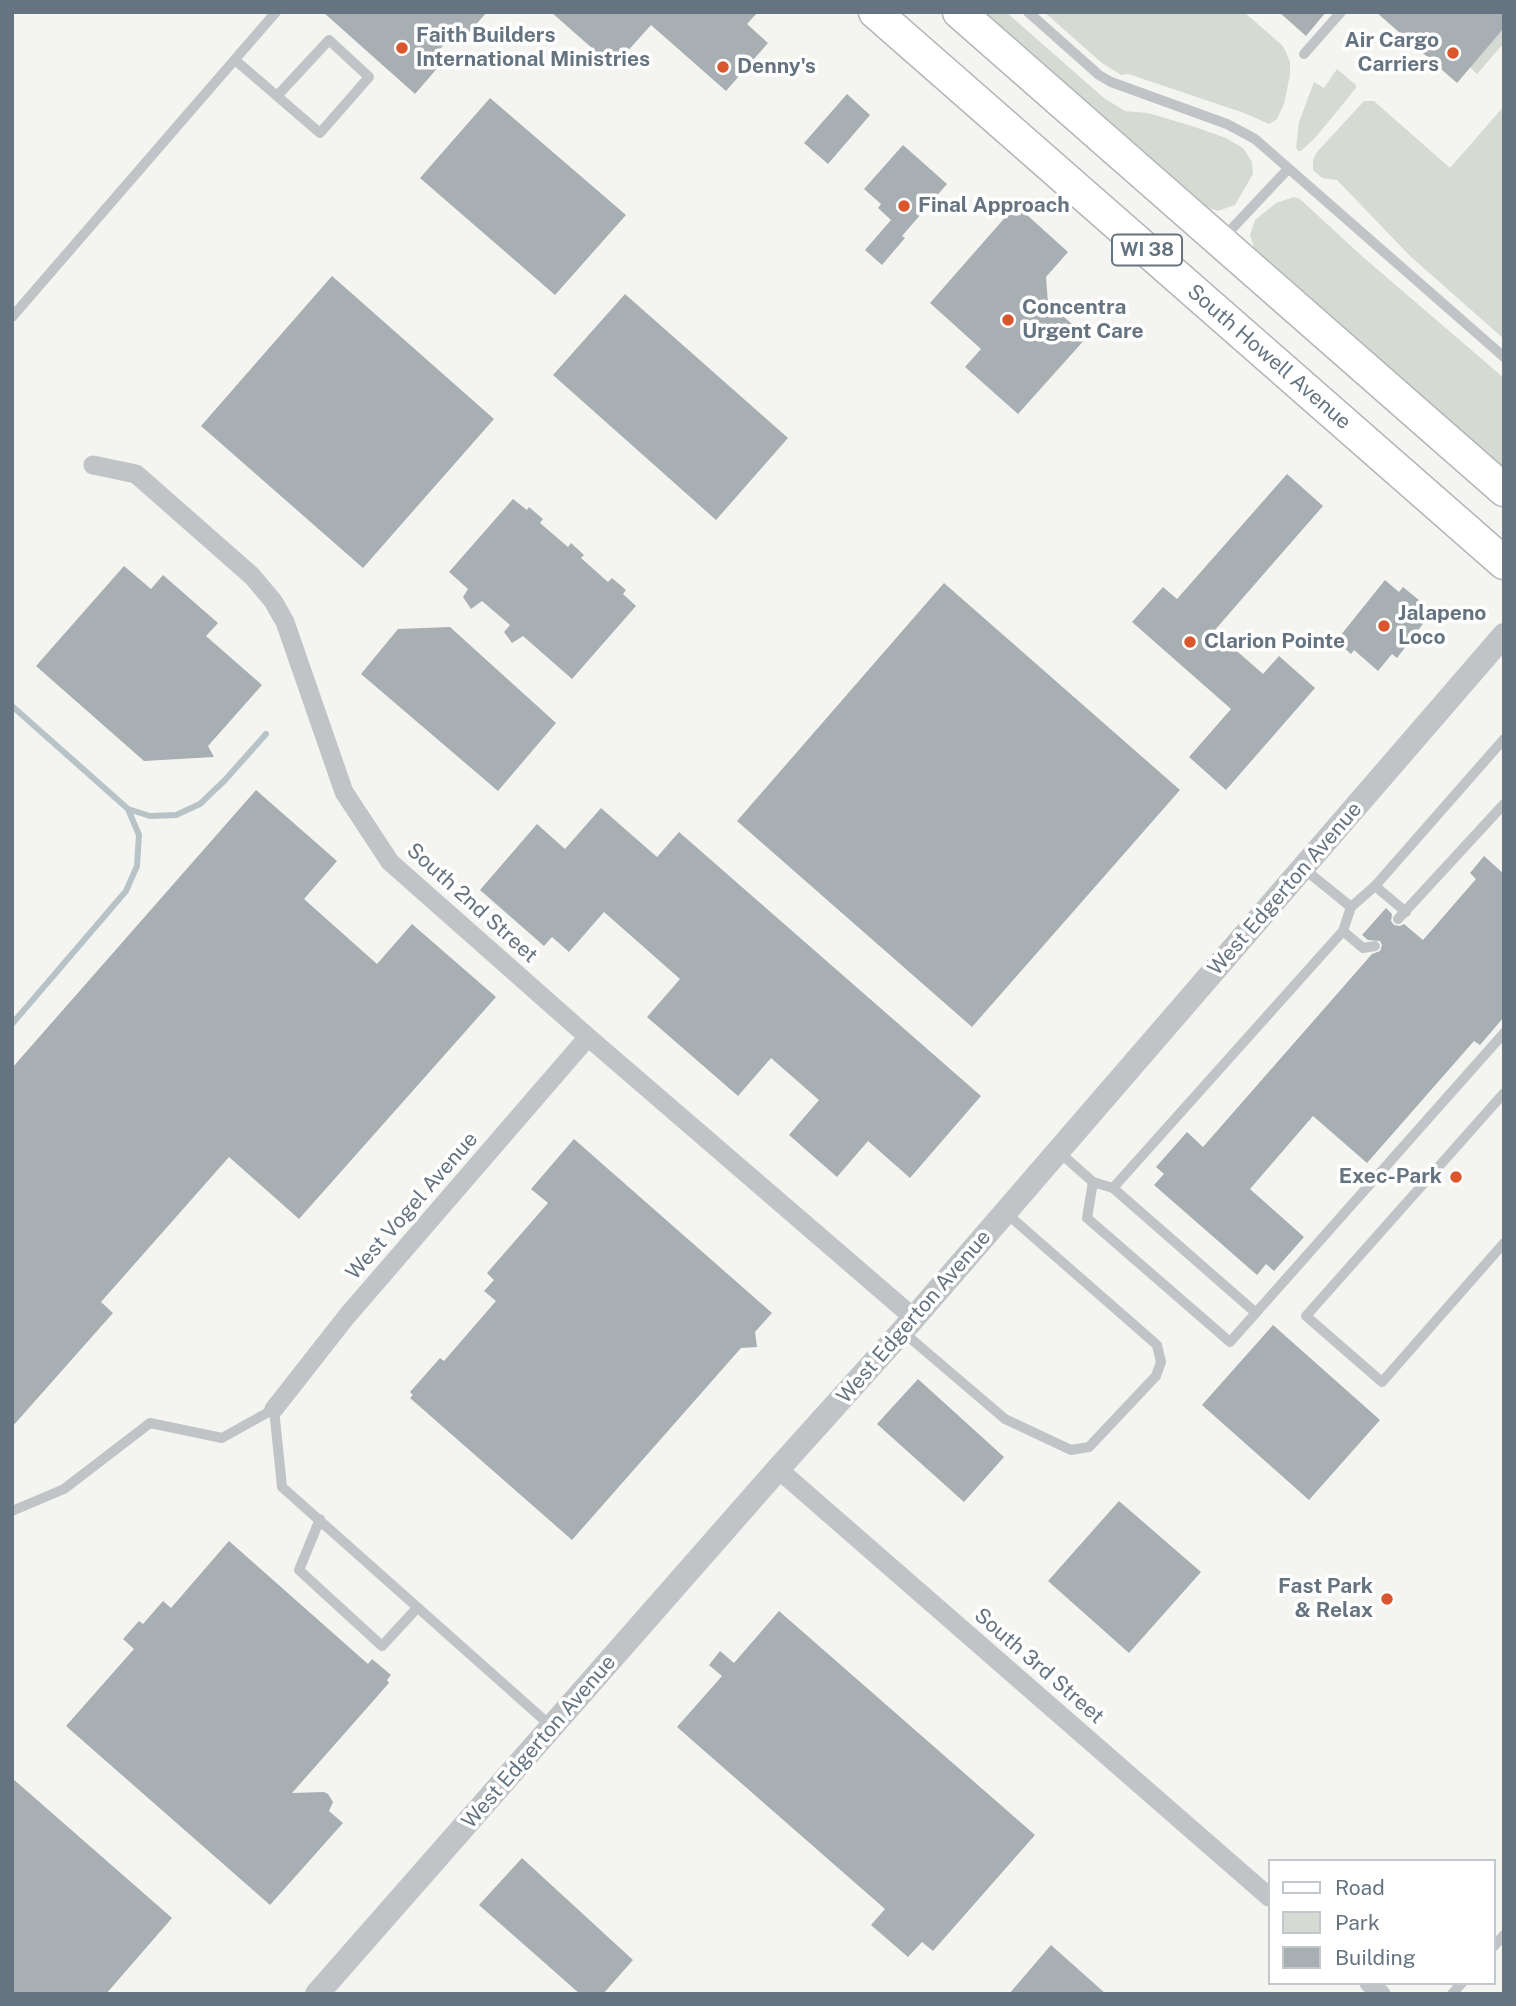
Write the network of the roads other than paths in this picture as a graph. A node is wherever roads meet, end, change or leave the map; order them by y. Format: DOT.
graph roads {
  1 [pos="276,12"];
  2 [pos="875,12"];
  3 [pos="959,12"];
  4 [pos="1028,12"];
  5 [pos="1341,12"];
  6 [pos="1304,54"];
  7 [pos="235,60"];
  8 [pos="277,96"];
  9 [pos="1288,169"];
  10 [pos="1220,242"];
  11 [pos="12,317"];
  12 [pos="1504,357"];
  13 [pos="93,465"];
  14 [pos="1504,490"];
  15 [pos="1504,563"];
  16 [pos="1504,635"];
  17 [pos="1504,739"];
  18 [pos="1504,804"];
  19 [pos="1303,868"];
  20 [pos="1375,886"];
  21 [pos="1351,907"];
  22 [pos="1343,931"];
  23 [pos="1375,946"];
  24 [pos="1504,1033"];
  25 [pos="588,1037"];
  26 [pos="1504,1093"];
  27 [pos="1058,1151"];
  28 [pos="1093,1182"];
  29 [pos="1113,1188"];
  30 [pos="1005,1213"];
  31 [pos="1504,1243"];
  32 [pos="1256,1313"];
  33 [pos="908,1325"];
  34 [pos="274,1409"];
  35 [pos="778,1469"];
  36 [pos="12,1511"];
  37 [pos="320,1519"];
  38 [pos="417,1608"];
  39 [pos="552,1727"];
  40 [pos="1268,1896"];
  41 [pos="317,1994"];
  1 -- 7 [label="lane"];
  2 -- 15 [label="main road, South Howell Avenue / WI 38"];
  3 -- 10 [label="main road, WI 38"];
  4 -- 9 [label="lane"];
  5 -- 6 [label="lane"];
  7 -- 8 [label="lane"];
  7 -- 11 [label="lane"];
  8 -- 8 [label="lane"];
  9 -- 10 [label="lane"];
  9 -- 12 [label="lane"];
  10 -- 14 [label="main road, WI 38"];
  13 -- 25 [label="street, South 2nd Street"];
  16 -- 19 [label="street, West Edgerton Avenue"];
  17 -- 20 [label="lane"];
  18 -- 20 [label="lane"];
  19 -- 21 [label="lane"];
  19 -- 27 [label="street, West Edgerton Avenue"];
  20 -- 21 [label="lane"];
  21 -- 22 [label="lane"];
  22 -- 23 [label="lane"];
  22 -- 29 [label="lane"];
  24 -- 32 [label="lane"];
  25 -- 33 [label="street, South 2nd Street"];
  25 -- 34 [label="street, West Vogel Avenue"];
  26 -- 31 [label="lane"];
  27 -- 28 [label="lane"];
  27 -- 30 [label="street, West Edgerton Avenue"];
  28 -- 29 [label="lane"];
  28 -- 32 [label="lane"];
  29 -- 32 [label="lane"];
  30 -- 33 [label="street, West Edgerton Avenue"];
  30 -- 33 [label="lane"];
  33 -- 35 [label="street, West Edgerton Avenue"];
  34 -- 36 [label="lane"];
  34 -- 37 [label="lane"];
  35 -- 39 [label="street, West Edgerton Avenue"];
  35 -- 40 [label="street, South 3rd Street"];
  37 -- 38 [label="lane"];
  37 -- 38 [label="lane"];
  38 -- 39 [label="lane"];
  39 -- 41 [label="street, West Edgerton Avenue"];
}
